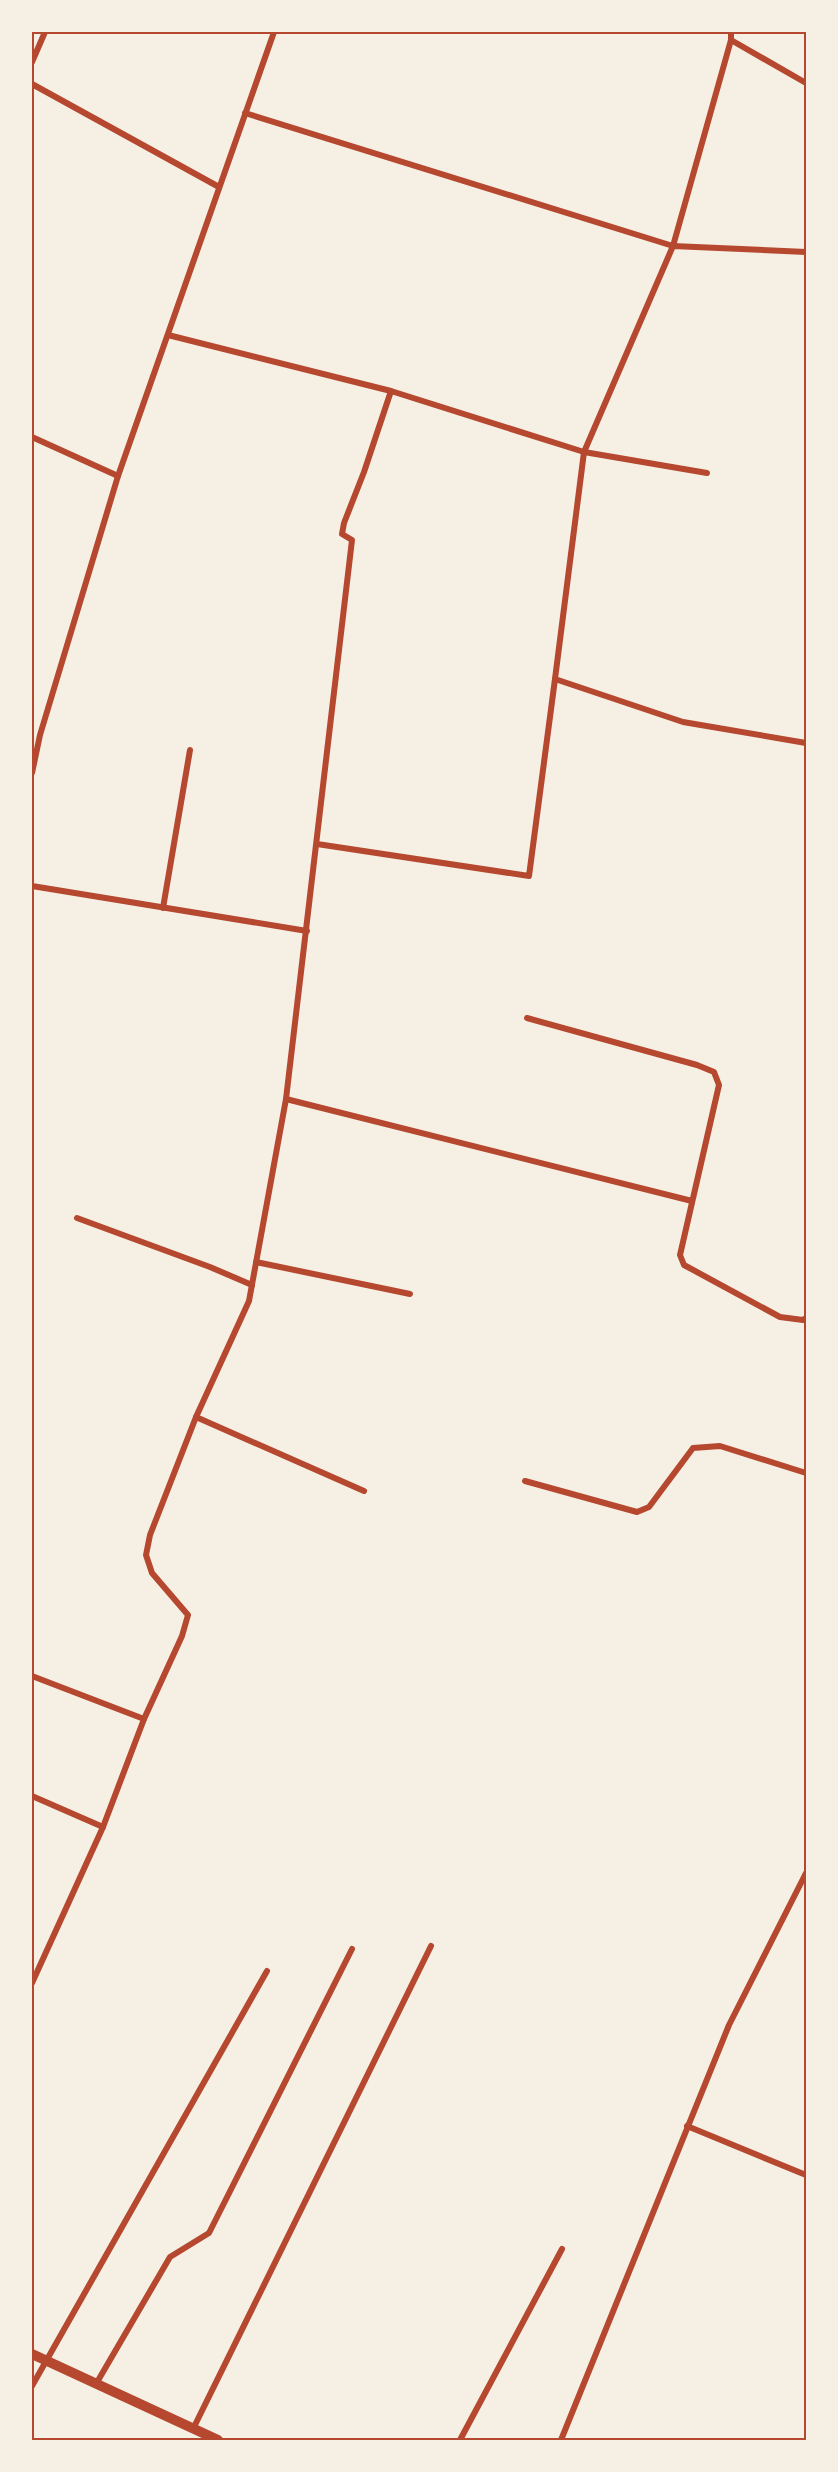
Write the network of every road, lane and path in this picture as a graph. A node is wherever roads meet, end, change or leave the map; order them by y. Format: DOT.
graph roads {
  1 [pos="45,32"];
  2 [pos="274,32"];
  3 [pos="730,32"];
  4 [pos="730,40"];
  5 [pos="32,62"];
  6 [pos="807,83"];
  7 [pos="32,84"];
  8 [pos="245,113"];
  9 [pos="219,187"];
  10 [pos="674,246"];
  11 [pos="807,252"];
  12 [pos="168,335"];
  13 [pos="391,391"];
  14 [pos="32,437"];
  15 [pos="584,452"];
  16 [pos="707,473"];
  17 [pos="118,476"];
  18 [pos="555,679"];
  19 [pos="807,742"];
  20 [pos="34,744"];
  21 [pos="190,750"];
  22 [pos="32,773"];
  23 [pos="317,844"];
  24 [pos="32,886"];
  25 [pos="164,908"];
  26 [pos="307,931"];
  27 [pos="527,1018"];
  28 [pos="286,1099"];
  29 [pos="692,1201"];
  30 [pos="78,1218"];
  31 [pos="256,1262"];
  32 [pos="252,1285"];
  33 [pos="410,1294"];
  34 [pos="807,1318"];
  35 [pos="196,1417"];
  36 [pos="807,1473"];
  37 [pos="525,1481"];
  38 [pos="364,1491"];
  39 [pos="32,1676"];
  40 [pos="144,1719"];
  41 [pos="32,1796"];
  42 [pos="103,1827"];
  43 [pos="807,1873"];
  44 [pos="431,1946"];
  45 [pos="352,1949"];
  46 [pos="267,1971"];
  47 [pos="32,1983"];
  48 [pos="687,2126"];
  49 [pos="807,2175"];
  50 [pos="562,2249"];
  51 [pos="32,2354"];
  52 [pos="45,2361"];
  53 [pos="96,2384"];
  54 [pos="32,2386"];
  55 [pos="194,2429"];
  56 [pos="218,2440"];
  57 [pos="460,2440"];
  58 [pos="561,2440"];
  1 -- 5 [label="street"];
  2 -- 8 [label="street"];
  3 -- 4 [label="street"];
  4 -- 6 [label="street"];
  4 -- 10 [label="street"];
  7 -- 9 [label="street"];
  8 -- 9 [label="street"];
  8 -- 10 [label="street"];
  9 -- 12 [label="street"];
  10 -- 11 [label="street"];
  10 -- 15 [label="street"];
  12 -- 13 [label="street"];
  12 -- 17 [label="street"];
  13 -- 15 [label="street"];
  13 -- 23 [label="street"];
  14 -- 17 [label="street"];
  15 -- 16 [label="street"];
  15 -- 18 [label="street"];
  17 -- 20 [label="street"];
  18 -- 19 [label="street"];
  18 -- 23 [label="street"];
  20 -- 22 [label="street"];
  21 -- 25 [label="street"];
  23 -- 26 [label="street"];
  24 -- 25 [label="street"];
  25 -- 26 [label="street"];
  26 -- 28 [label="street"];
  27 -- 29 [label="street"];
  28 -- 29 [label="street"];
  28 -- 31 [label="street"];
  29 -- 34 [label="street"];
  30 -- 32 [label="street"];
  31 -- 32 [label="street"];
  31 -- 33 [label="street"];
  32 -- 35 [label="street"];
  35 -- 38 [label="street"];
  35 -- 40 [label="street"];
  36 -- 37 [label="street"];
  39 -- 40 [label="street"];
  40 -- 42 [label="street"];
  41 -- 42 [label="street"];
  42 -- 47 [label="street"];
  43 -- 48 [label="street"];
  44 -- 55 [label="street"];
  45 -- 53 [label="street"];
  46 -- 52 [label="street"];
  48 -- 49 [label="street"];
  48 -- 58 [label="street"];
  50 -- 57 [label="street"];
  51 -- 52 [label="street"];
  52 -- 53 [label="street"];
  52 -- 54 [label="street"];
  53 -- 55 [label="street"];
  55 -- 56 [label="street"];
}
